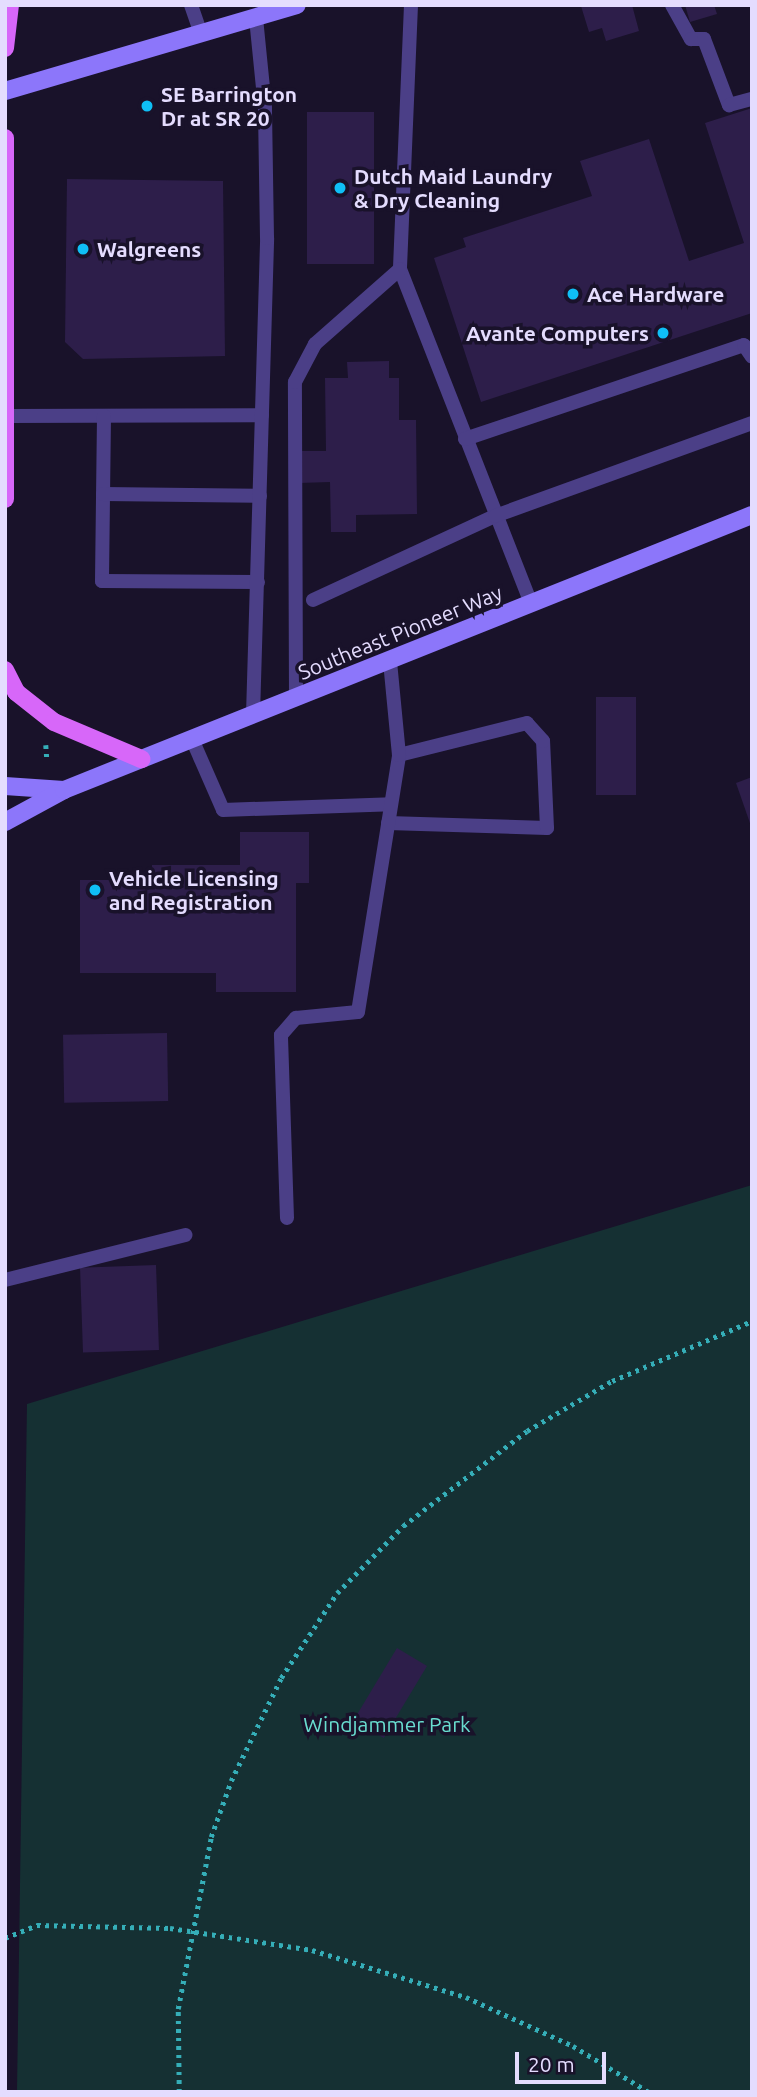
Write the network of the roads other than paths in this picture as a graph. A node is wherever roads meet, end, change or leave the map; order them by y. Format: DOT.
graph roads {
  1 [pos="10,5"];
  2 [pos="191,5"];
  3 [pos="297,5"];
  4 [pos="411,5"];
  5 [pos="672,5"];
  6 [pos="256,18"];
  7 [pos="201,34"];
  8 [pos="5,48"];
  9 [pos="5,90"];
  10 [pos="752,99"];
  11 [pos="5,138"];
  12 [pos="400,269"];
  13 [pos="752,356"];
  14 [pos="262,415"];
  15 [pos="7,416"];
  16 [pos="104,416"];
  17 [pos="752,423"];
  18 [pos="465,439"];
  19 [pos="103,494"];
  20 [pos="260,496"];
  21 [pos="5,499"];
  22 [pos="495,516"];
  23 [pos="752,516"];
  24 [pos="258,582"];
  25 [pos="313,600"];
  26 [pos="531,604"];
  27 [pos="390,661"];
  28 [pos="5,670"];
  29 [pos="296,698"];
  30 [pos="253,715"];
  31 [pos="192,739"];
  32 [pos="399,755"];
  33 [pos="141,759"];
  34 [pos="5,786"];
  35 [pos="64,790"];
  36 [pos="391,804"];
  37 [pos="5,822"];
  38 [pos="388,823"];
  39 [pos="287,1218"];
  40 [pos="185,1235"];
  41 [pos="5,1280"];
  1 -- 8 [label="main road"];
  2 -- 7 [label="lane"];
  3 -- 6 [label="main road"];
  4 -- 12 [label="lane"];
  5 -- 10 [label="lane"];
  6 -- 7 [label="main road"];
  6 -- 14 [label="lane"];
  7 -- 9 [label="main road"];
  11 -- 15 [label="main road"];
  12 -- 18 [label="lane"];
  12 -- 29 [label="lane"];
  13 -- 18 [label="lane"];
  14 -- 16 [label="lane"];
  14 -- 20 [label="lane"];
  15 -- 16 [label="lane"];
  15 -- 21 [label="main road"];
  16 -- 19 [label="lane"];
  17 -- 22 [label="lane"];
  18 -- 22 [label="lane"];
  19 -- 20 [label="lane"];
  19 -- 24 [label="lane"];
  20 -- 24 [label="lane"];
  22 -- 25 [label="lane"];
  22 -- 26 [label="lane"];
  23 -- 26 [label="main road, Southeast Pioneer Way"];
  24 -- 30 [label="lane"];
  26 -- 27 [label="main road, Southeast Pioneer Way"];
  27 -- 29 [label="main road, Southeast Pioneer Way"];
  27 -- 32 [label="lane"];
  28 -- 33 [label="main road"];
  29 -- 30 [label="main road, Southeast Pioneer Way"];
  30 -- 31 [label="main road, Southeast Pioneer Way"];
  31 -- 33 [label="main road, Southeast Pioneer Way"];
  31 -- 36 [label="lane"];
  32 -- 36 [label="lane"];
  32 -- 38 [label="lane"];
  33 -- 35 [label="main road, Southeast Pioneer Way"];
  34 -- 35 [label="main road, Southeast Pioneer Way"];
  35 -- 37 [label="main road, Southeast Pioneer Way"];
  36 -- 38 [label="lane"];
  38 -- 39 [label="lane"];
  40 -- 41 [label="lane"];
}
